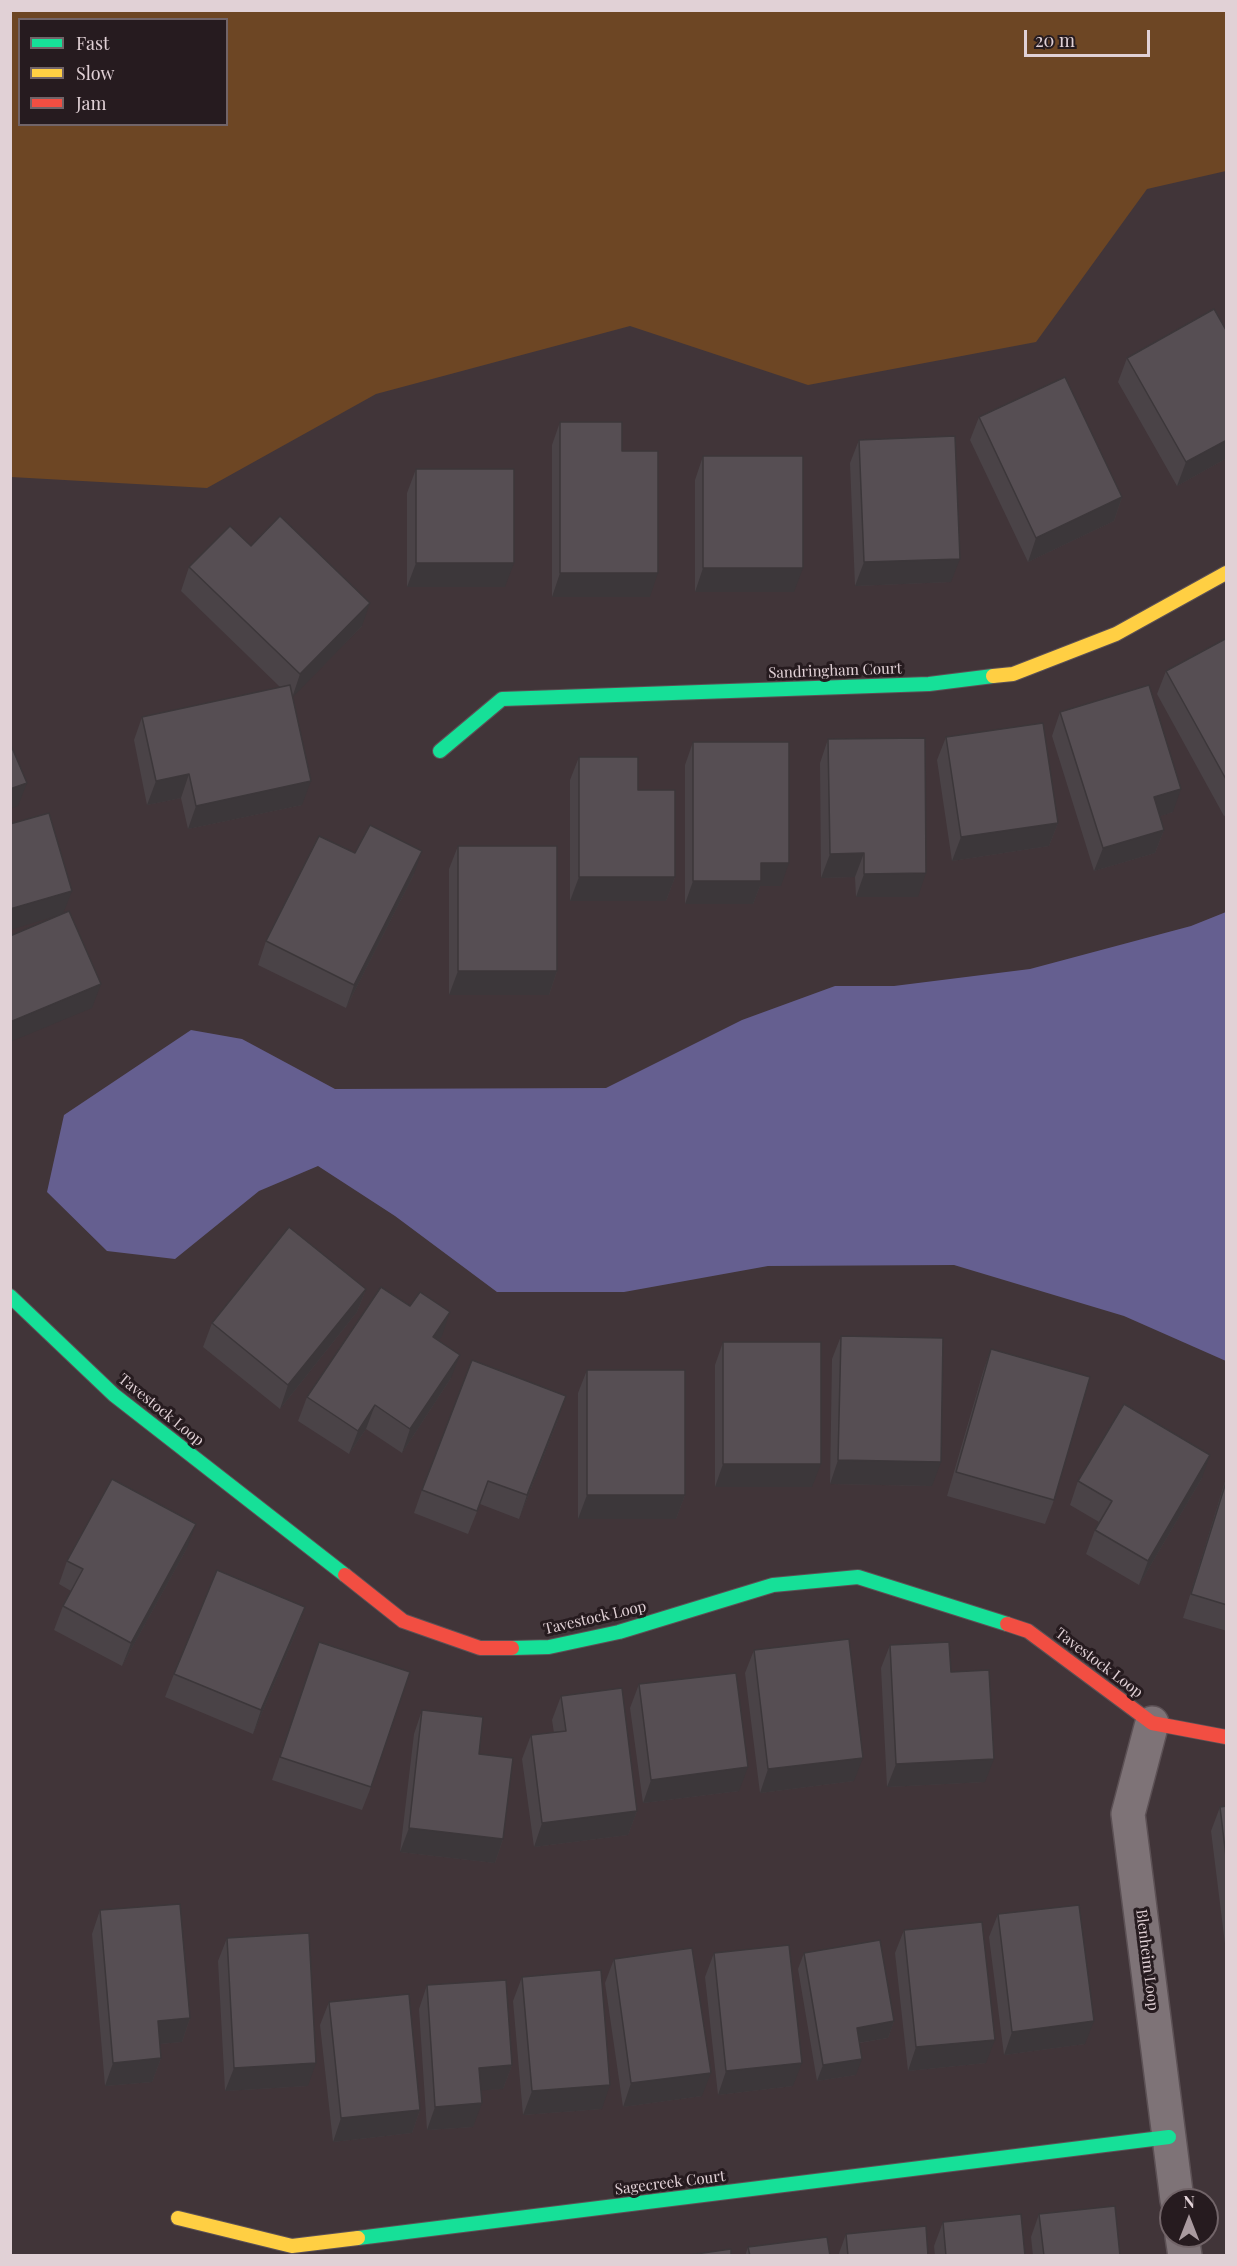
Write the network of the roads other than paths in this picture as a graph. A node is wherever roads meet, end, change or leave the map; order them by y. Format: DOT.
graph roads {
  1 [pos="1227,573"];
  2 [pos="440,751"];
  3 [pos="10,1296"];
  4 [pos="1152,1723"];
  5 [pos="1227,1737"];
  6 [pos="1169,2138"];
  7 [pos="1175,2188"];
  8 [pos="178,2218"];
  1 -- 2 [label="street, Sandringham Court"];
  3 -- 4 [label="street, Tavestock Loop"];
  4 -- 5 [label="street, Tavestock Loop"];
  4 -- 6 [label="street, Blenheim Loop"];
  6 -- 7 [label="street, Blenheim Loop"];
  6 -- 8 [label="street, Sagecreek Court"];
}
